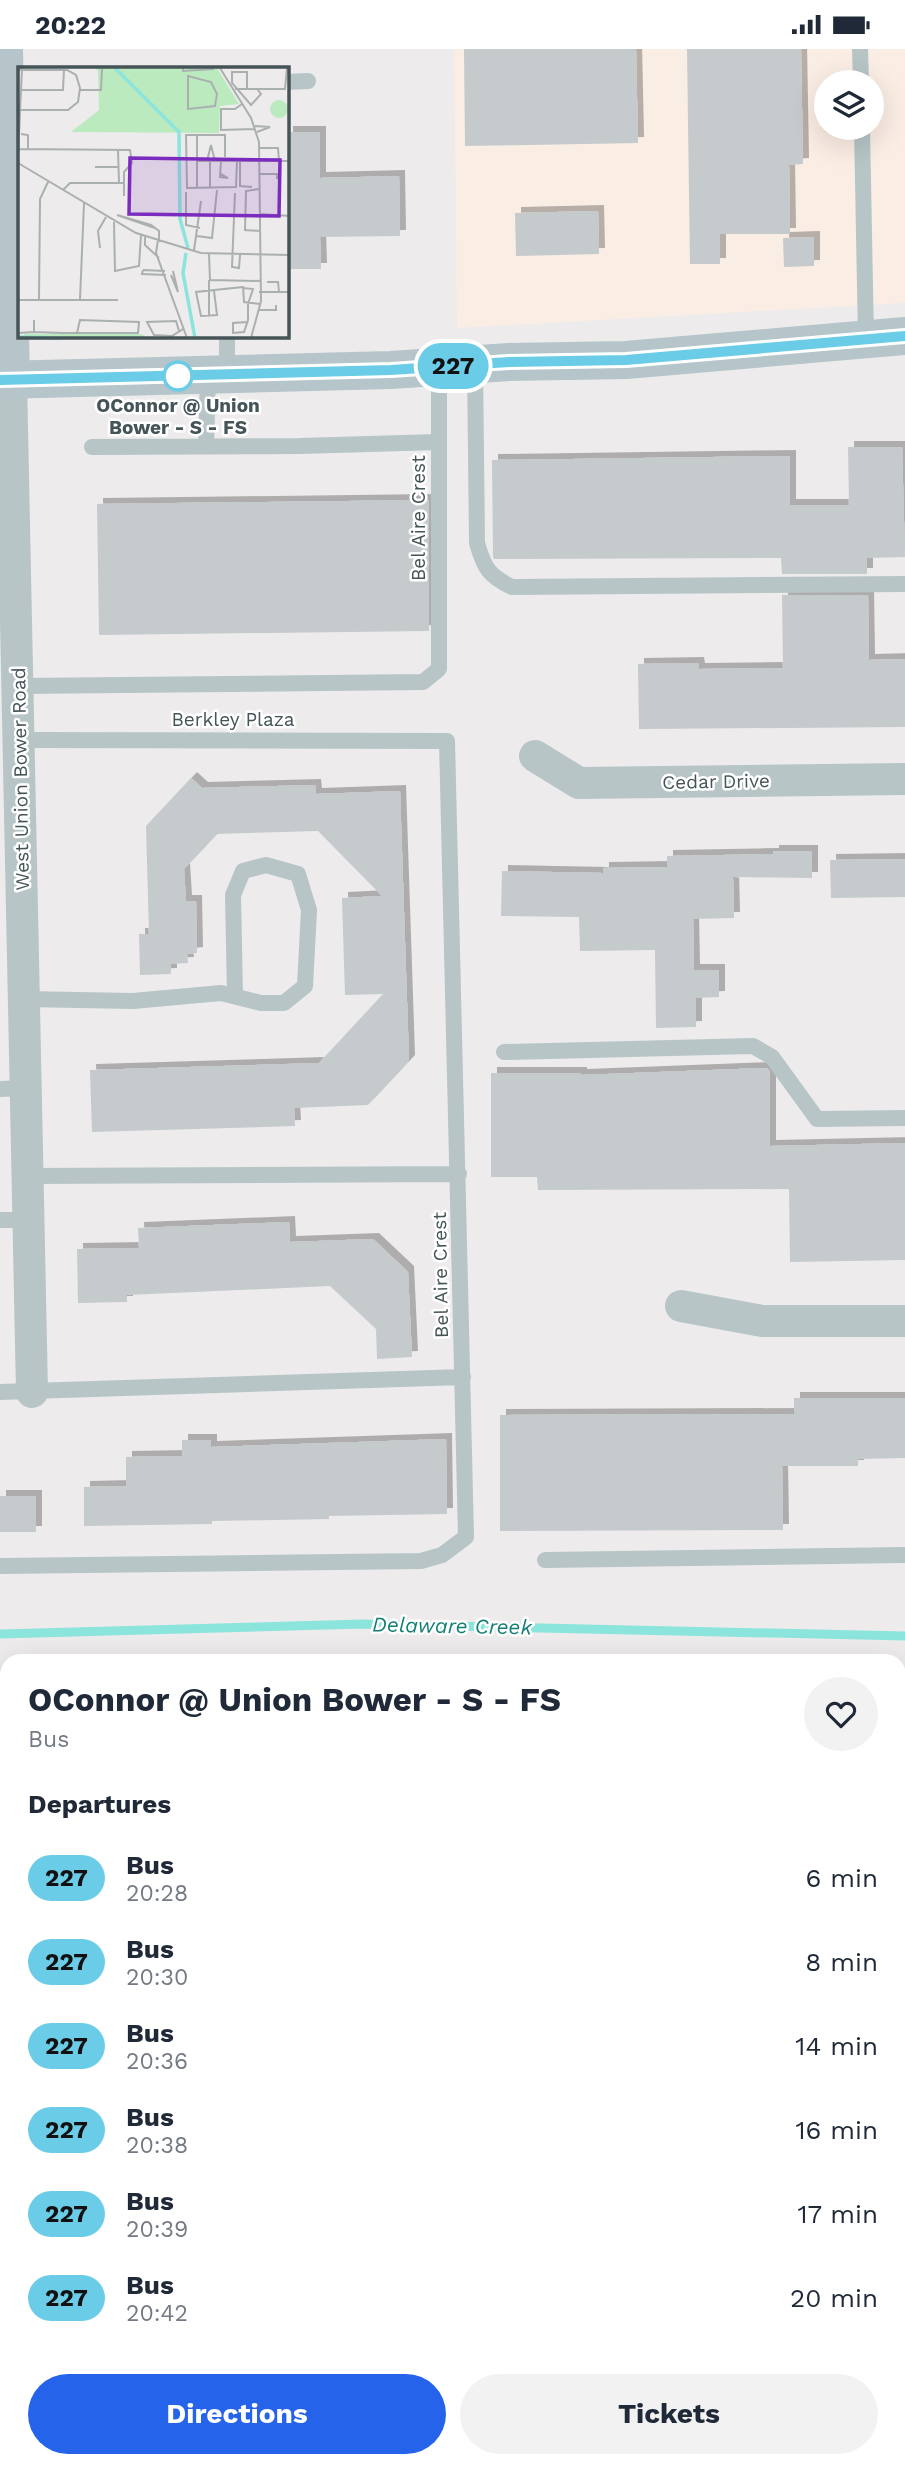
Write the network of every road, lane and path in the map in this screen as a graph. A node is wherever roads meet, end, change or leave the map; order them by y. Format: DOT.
graph roads {
  1 [pos="860,49"];
  2 [pos="3,61"];
  3 [pos="861,70"];
  4 [pos="307,81"];
  5 [pos="289,82"];
  6 [pos="862,140"];
  7 [pos="905,336"];
  8 [pos="227,338"];
  9 [pos="866,339"];
  10 [pos="457,366"];
  11 [pos="218,375"];
  12 [pos="6,380"];
  13 [pos="439,442"];
  14 [pos="206,446"];
  15 [pos="92,447"];
  16 [pos="905,584"];
  17 [pos="18,686"];
  18 [pos="19,740"];
  19 [pos="447,741"];
  20 [pos="535,756"];
  21 [pos="905,779"];
  22 [pos="235,996"];
  23 [pos="24,999"];
  24 [pos="504,1052"];
  25 [pos="13,1089"];
  26 [pos="905,1118"];
  27 [pos="459,1174"];
  28 [pos="28,1176"];
  29 [pos="15,1220"];
  30 [pos="681,1305"];
  31 [pos="905,1321"];
  32 [pos="463,1377"];
  33 [pos="0,1392"];
  34 [pos="33,1392"];
  35 [pos="905,1555"];
  36 [pos="545,1559"];
  37 [pos="0,1566"];
  1 -- 3 [label="lane"];
  2 -- 12 [label="main road, West Union Bower Road"];
  4 -- 5 [label="lane"];
  6 -- 9 [label="lane"];
  7 -- 9 [label="main road"];
  8 -- 11 [label="lane"];
  9 -- 10 [label="main road"];
  10 -- 11 [label="main road"];
  10 -- 13 [label="lane, Bel Aire Crest"];
  10 -- 16 [label="lane"];
  11 -- 12 [label="main road"];
  11 -- 14 [label="lane"];
  12 -- 17 [label="street, West Union Bower Road"];
  13 -- 14 [label="lane"];
  13 -- 17 [label="lane, Bel Aire Crest"];
  14 -- 15 [label="lane"];
  17 -- 18 [label="street, West Union Bower Road"];
  18 -- 19 [label="lane, Berkley Plaza"];
  18 -- 23 [label="street, West Union Bower Road"];
  19 -- 27 [label="lane, Bel Aire Crest"];
  20 -- 21 [label="street, Cedar Drive"];
  22 -- 22 [label="lane"];
  22 -- 23 [label="lane"];
  23 -- 25 [label="street, West Union Bower Road"];
  24 -- 26 [label="lane"];
  25 -- 28 [label="street, West Union Bower Road"];
  27 -- 28 [label="lane"];
  27 -- 32 [label="lane, Bel Aire Crest"];
  28 -- 29 [label="street, West Union Bower Road"];
  29 -- 34 [label="street, West Union Bower Road"];
  30 -- 31 [label="street"];
  32 -- 34 [label="lane"];
  32 -- 37 [label="lane, Bel Aire Crest"];
  33 -- 34 [label="lane"];
  35 -- 36 [label="lane"];
}
